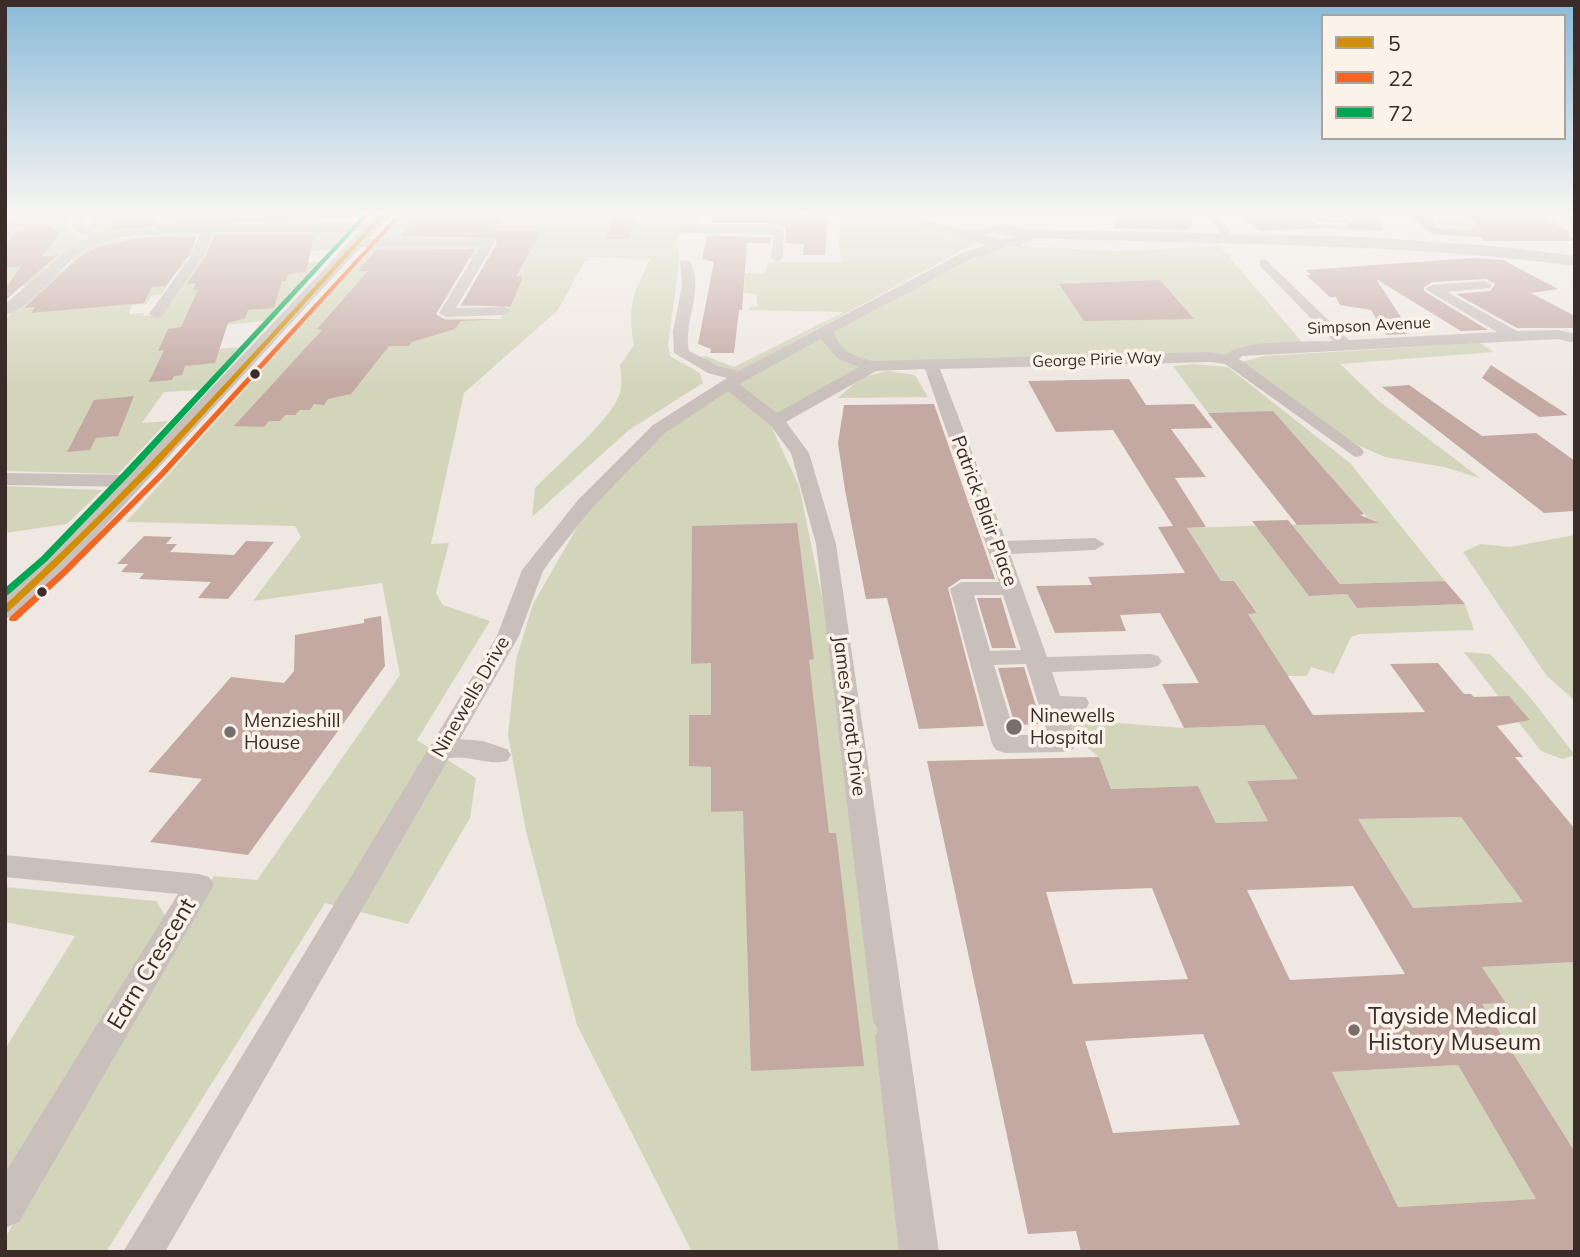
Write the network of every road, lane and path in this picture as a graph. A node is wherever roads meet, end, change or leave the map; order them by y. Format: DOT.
graph roads {
  1 [pos="56,270"];
  2 [pos="187,270"];
  3 [pos="333,270"];
  4 [pos="472,270"];
  5 [pos="686,270"];
  6 [pos="941,270"];
  7 [pos="1271,270"];
  8 [pos="1485,285"];
  9 [pos="5,311"];
  10 [pos="504,311"];
  11 [pos="156,314"];
  12 [pos="826,330"];
  13 [pos="1514,336"];
  14 [pos="1575,339"];
  15 [pos="1343,344"];
  16 [pos="1230,360"];
  17 [pos="931,365"];
  18 [pos="873,366"];
  19 [pos="733,380"];
  20 [pos="776,421"];
  21 [pos="1354,453"];
  22 [pos="5,479"];
  23 [pos="136,481"];
  24 [pos="1096,544"];
  25 [pos="998,548"];
  26 [pos="1012,588"];
  27 [pos="5,610"];
  28 [pos="980,658"];
  29 [pos="1037,661"];
  30 [pos="1150,661"];
  31 [pos="1077,703"];
  32 [pos="1051,704"];
  33 [pos="439,752"];
  34 [pos="498,755"];
  35 [pos="5,866"];
  36 [pos="5,1209"];
  37 [pos="143,1252"];
  38 [pos="919,1252"];
  1 -- 9 [label="street"];
  2 -- 11 [label="street"];
  3 -- 23 [label="street"];
  4 -- 10 [label="street"];
  5 -- 19 [label="street"];
  6 -- 12 [label="street, Ninewells Drive"];
  7 -- 15 [label="street"];
  8 -- 13 [label="street"];
  12 -- 18 [label="street, George Pirie Way"];
  12 -- 19 [label="street, Ninewells Drive"];
  13 -- 14 [label="street"];
  13 -- 15 [label="street, Simpson Avenue"];
  15 -- 16 [label="street, Simpson Avenue"];
  16 -- 17 [label="street, George Pirie Way"];
  16 -- 21 [label="street"];
  17 -- 18 [label="street, George Pirie Way"];
  17 -- 25 [label="street, Patrick Blair Place"];
  18 -- 20 [label="street"];
  19 -- 20 [label="street, James Arrott Drive"];
  19 -- 33 [label="street, Ninewells Drive"];
  20 -- 38 [label="street, James Arrott Drive"];
  22 -- 23 [label="street"];
  23 -- 27 [label="street"];
  24 -- 25 [label="street"];
  25 -- 26 [label="street, Patrick Blair Place"];
  26 -- 28 [label="street"];
  26 -- 29 [label="street, Patrick Blair Place"];
  28 -- 29 [label="street"];
  28 -- 32 [label="street, Patrick Blair Place"];
  29 -- 30 [label="street"];
  29 -- 32 [label="street, Patrick Blair Place"];
  31 -- 32 [label="street"];
  33 -- 34 [label="street"];
  33 -- 37 [label="street, Ninewells Drive"];
  35 -- 36 [label="street, Earn Crescent"];
}
